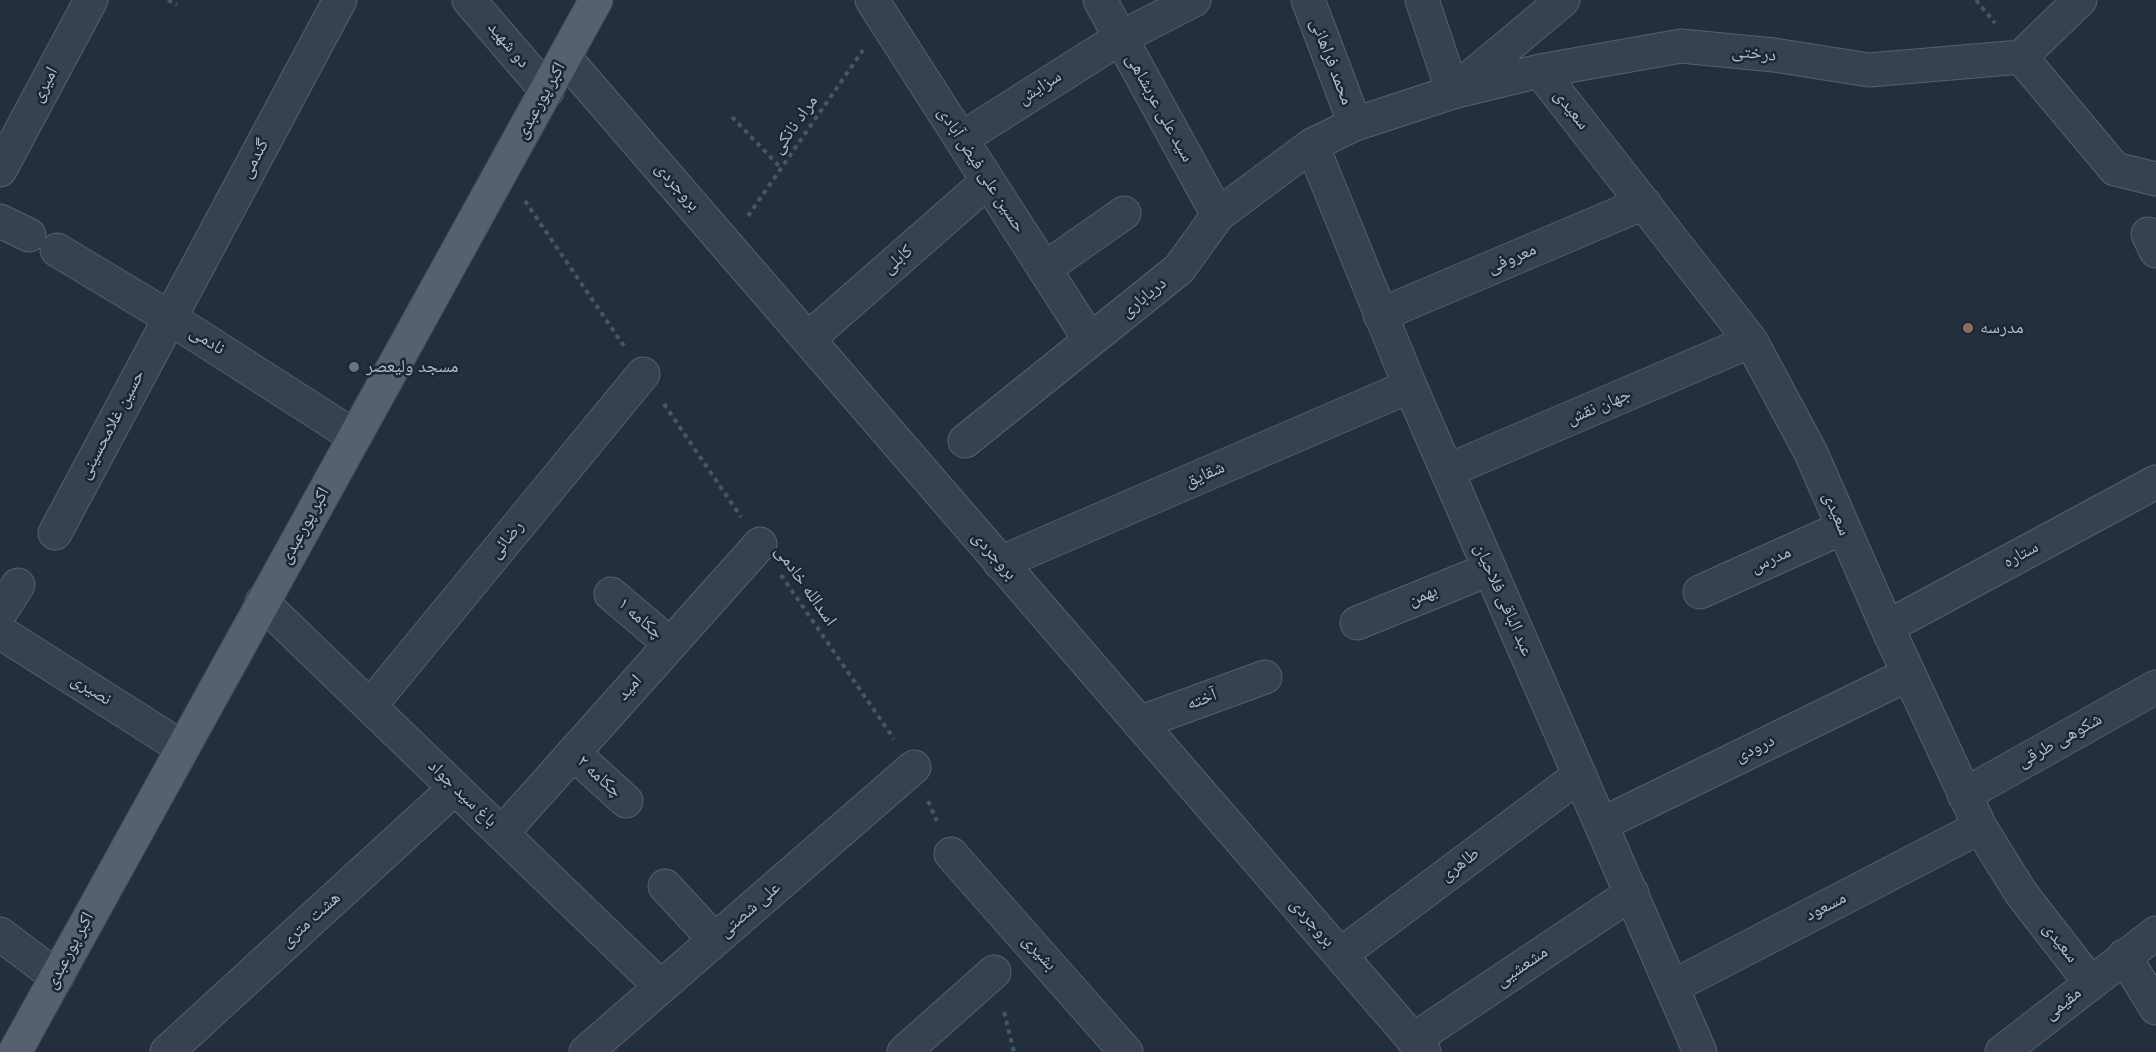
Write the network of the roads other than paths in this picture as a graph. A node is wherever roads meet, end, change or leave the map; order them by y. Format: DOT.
graph roads {
  1 [pos="91,0"];
  2 [pos="340,0"];
  3 [pos="469,0"];
  4 [pos="596,0"];
  5 [pos="1100,0"];
  6 [pos="1194,0"];
  7 [pos="1308,0"];
  8 [pos="1422,0"];
  9 [pos="1563,0"];
  10 [pos="2080,0"];
  11 [pos="886,7"];
  12 [pos="1120,38"];
  13 [pos="2021,57"];
  14 [pos="565,58"];
  15 [pos="1540,70"];
  16 [pos="547,91"];
  17 [pos="1453,92"];
  18 [pos="1355,124"];
  19 [pos="961,139"];
  20 [pos="1312,145"];
  21 [pos="0,170"];
  22 [pos="2156,179"];
  23 [pos="988,181"];
  24 [pos="1644,203"];
  25 [pos="1124,213"];
  26 [pos="1218,215"];
  27 [pos="0,221"];
  28 [pos="1044,269"];
  29 [pos="1380,315"];
  30 [pos="170,318"];
  31 [pos="808,339"];
  32 [pos="1090,340"];
  33 [pos="1751,341"];
  34 [pos="643,374"];
  35 [pos="1410,386"];
  36 [pos="354,436"];
  37 [pos="965,441"];
  38 [pos="1447,471"];
  39 [pos="2156,483"];
  40 [pos="1842,528"];
  41 [pos="55,533"];
  42 [pos="760,544"];
  43 [pos="1000,563"];
  44 [pos="1490,569"];
  45 [pos="18,585"];
  46 [pos="1700,591"];
  47 [pos="611,594"];
  48 [pos="262,602"];
  49 [pos="0,613"];
  50 [pos="1357,623"];
  51 [pos="1887,627"];
  52 [pos="0,632"];
  53 [pos="670,644"];
  54 [pos="1909,674"];
  55 [pos="1265,677"];
  56 [pos="2156,687"];
  57 [pos="370,706"];
  58 [pos="1139,723"];
  59 [pos="181,747"];
  60 [pos="573,753"];
  61 [pos="914,767"];
  62 [pos="1580,775"];
  63 [pos="455,788"];
  64 [pos="1964,795"];
  65 [pos="626,801"];
  66 [pos="1602,824"];
  67 [pos="1980,827"];
  68 [pos="502,832"];
  69 [pos="951,854"];
  70 [pos="665,886"];
  71 [pos="1632,893"];
  72 [pos="2156,933"];
  73 [pos="0,934"];
  74 [pos="715,940"];
  75 [pos="1340,955"];
  76 [pos="2124,956"];
  77 [pos="994,972"];
  78 [pos="57,977"];
  79 [pos="2090,982"];
  80 [pos="661,987"];
  81 [pos="1672,987"];
  82 [pos="2156,1008"];
  83 [pos="1418,1046"];
  84 [pos="23,1048"];
  85 [pos="167,1052"];
  86 [pos="586,1052"];
  87 [pos="904,1052"];
  88 [pos="1126,1052"];
  89 [pos="1700,1052"];
  90 [pos="2002,1052"];
  1 -- 21 [label="street, امیری"];
  2 -- 30 [label="street, گندمی"];
  3 -- 16 [label="street, دو شهید"];
  4 -- 14 [label="main road, اکبر پورعبدی"];
  5 -- 12 [label="street, سید علی عربشاهی"];
  6 -- 12 [label="street, سزایش"];
  7 -- 18 [label="street, محمد فراهانی"];
  8 -- 17 [label="street"];
  9 -- 17 [label="street"];
  10 -- 13 [label="street"];
  11 -- 19 [label="street, حسین علی فیض آبادی"];
  12 -- 19 [label="street, سزایش"];
  12 -- 26 [label="street, سید علی عربشاهی"];
  13 -- 15 [label="street, درختی"];
  13 -- 22 [label="street"];
  14 -- 16 [label="main road, اکبر پورعبدی"];
  14 -- 31 [label="street, بروجردی"];
  15 -- 17 [label="street, درختی"];
  15 -- 24 [label="street, سعیدی"];
  16 -- 36 [label="main road, اکبر پورعبدی"];
  17 -- 18 [label="street, درختی"];
  18 -- 20 [label="street, درختی"];
  19 -- 23 [label="street, حسین علی فیض آبادی"];
  20 -- 26 [label="street, دریاباری"];
  20 -- 29 [label="street, عبد الباقی فلاحیان"];
  23 -- 28 [label="street, حسین علی فیض آبادی"];
  23 -- 31 [label="street, کابلی"];
  24 -- 29 [label="street, معروفی"];
  24 -- 33 [label="street, سعیدی"];
  25 -- 28 [label="street"];
  26 -- 32 [label="street, دریاباری"];
  27 -- 30 [label="street, نادمی"];
  28 -- 32 [label="street, حسین علی فیض آبادی"];
  29 -- 35 [label="street, عبد الباقی فلاحیان"];
  30 -- 36 [label="street, نادمی"];
  30 -- 41 [label="street, حسین غلامحسینی"];
  31 -- 43 [label="street, بروجردی"];
  32 -- 37 [label="street, دریاباری"];
  33 -- 38 [label="street, جهان نقش"];
  33 -- 40 [label="street, سعیدی"];
  34 -- 57 [label="street, رضائی"];
  35 -- 38 [label="street, عبد الباقی فلاحیان"];
  35 -- 43 [label="street, شقایق"];
  36 -- 48 [label="main road, اکبر پورعبدی"];
  38 -- 44 [label="street, عبد الباقی فلاحیان"];
  39 -- 51 [label="street, ستاره"];
  40 -- 46 [label="street, مدرس"];
  40 -- 51 [label="street, سعیدی"];
  42 -- 53 [label="street, امید"];
  43 -- 58 [label="street, بروجردی"];
  44 -- 50 [label="street, بهمن"];
  44 -- 62 [label="street, عبد الباقی فلاحیان"];
  45 -- 49 [label="street"];
  47 -- 53 [label="street, چکامه ۱"];
  48 -- 57 [label="street, باغ سید جواد"];
  48 -- 59 [label="main road, اکبر پورعبدی"];
  51 -- 54 [label="street, سعیدی"];
  52 -- 59 [label="street, نصیری"];
  53 -- 60 [label="street, امید"];
  54 -- 64 [label="street, سعیدی"];
  54 -- 66 [label="street, درودی"];
  55 -- 58 [label="street, آخته"];
  56 -- 64 [label="street, شکوهی طرقی"];
  57 -- 63 [label="street, باغ سید جواد"];
  58 -- 75 [label="street, بروجردی"];
  59 -- 78 [label="main road, اکبر پورعبدی"];
  60 -- 65 [label="street, چکامه ۲"];
  60 -- 68 [label="street, امید"];
  61 -- 74 [label="street, علی شصتی"];
  62 -- 66 [label="street, عبد الباقی فلاحیان"];
  62 -- 75 [label="street, طاهری"];
  63 -- 68 [label="street, باغ سید جواد"];
  63 -- 85 [label="street, هشت متری"];
  64 -- 67 [label="street, سعیدی"];
  66 -- 71 [label="street, عبد الباقی فلاحیان"];
  67 -- 79 [label="street, سعیدی"];
  67 -- 81 [label="street, مسعود"];
  68 -- 80 [label="street, باغ سید جواد"];
  69 -- 88 [label="street, بشیری"];
  70 -- 74 [label="street"];
  71 -- 81 [label="street, عبد الباقی فلاحیان"];
  71 -- 83 [label="street, مشعشیی"];
  72 -- 76 [label="street, مقیمی"];
  73 -- 78 [label="street"];
  74 -- 80 [label="street, علی شصتی"];
  75 -- 83 [label="street, بروجردی"];
  76 -- 79 [label="street, مقیمی"];
  76 -- 82 [label="street"];
  77 -- 87 [label="street"];
  78 -- 84 [label="main road, اکبر پورعبدی"];
  79 -- 90 [label="street, مقیمی"];
  80 -- 86 [label="street, علی شصتی"];
  81 -- 89 [label="street, عبد الباقی فلاحیان"];
}
